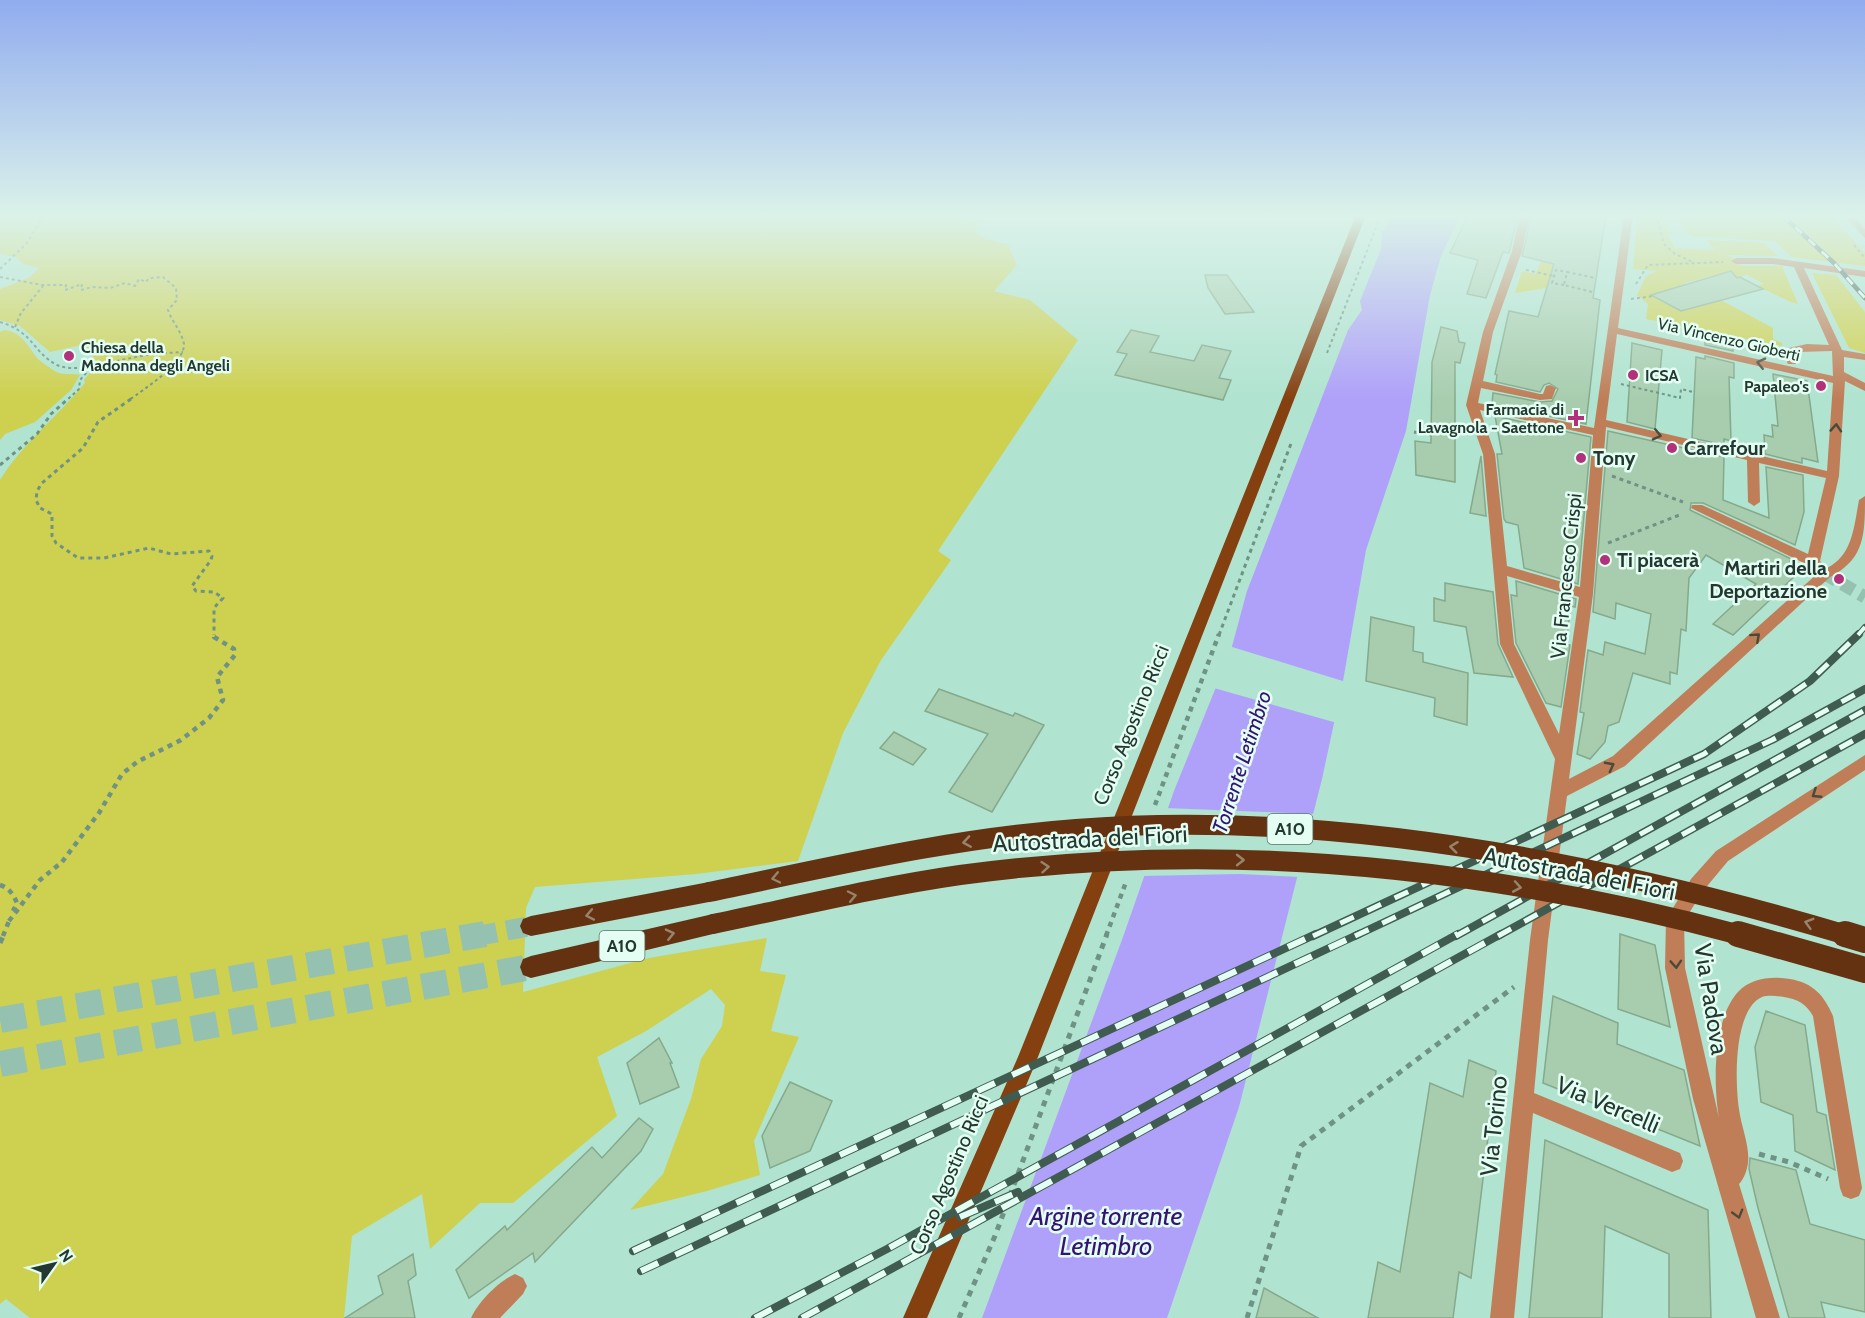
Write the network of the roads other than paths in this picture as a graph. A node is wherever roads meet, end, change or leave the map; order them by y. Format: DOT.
graph roads {
  1 [pos="1333,277"];
  2 [pos="1509,277"];
  3 [pos="1620,277"];
  4 [pos="1803,277"];
  5 [pos="1613,330"];
  6 [pos="1836,350"];
  7 [pos="1865,357"];
  8 [pos="1792,362"];
  9 [pos="1839,377"];
  10 [pos="1476,382"];
  11 [pos="1550,388"];
  12 [pos="1865,388"];
  13 [pos="1472,405"];
  14 [pos="1599,428"];
  15 [pos="1753,458"];
  16 [pos="1833,476"];
  17 [pos="1865,500"];
  18 [pos="1754,502"];
  19 [pos="1697,508"];
  20 [pos="1813,562"];
  21 [pos="1500,569"];
  22 [pos="1825,574"];
  23 [pos="1586,594"];
  24 [pos="1564,760"];
  25 [pos="1862,769"];
  26 [pos="1558,794"];
  27 [pos="531,926"];
  28 [pos="1539,940"];
  29 [pos="1865,940"];
  30 [pos="531,967"];
  31 [pos="1865,970"];
  32 [pos="1524,1099"];
  33 [pos="1672,1161"];
  34 [pos="1728,1179"];
  35 [pos="1851,1188"];
  36 [pos="515,1286"];
  37 [pos="483,1318"];
  38 [pos="915,1318"];
  39 [pos="1502,1318"];
  40 [pos="1768,1318"];
  1 -- 38 [label="main road, Corso Agostino Ricci"];
  2 -- 10 [label="street"];
  3 -- 5 [label="street, Via Francesco Crispi"];
  4 -- 6 [label="street"];
  9 -- 5 [label="street, Via Vincenzo Gioberti, one-way"];
  5 -- 14 [label="street, Via Francesco Crispi"];
  6 -- 7 [label="street"];
  6 -- 8 [label="street"];
  6 -- 9 [label="street"];
  9 -- 12 [label="street, Via Vincenzo Gioberti"];
  16 -- 9 [label="street, one-way"];
  10 -- 11 [label="street"];
  10 -- 13 [label="street"];
  13 -- 14 [label="street"];
  13 -- 21 [label="street"];
  14 -- 15 [label="street, one-way"];
  14 -- 23 [label="street, Via Francesco Crispi"];
  15 -- 16 [label="street"];
  15 -- 18 [label="street"];
  16 -- 20 [label="street"];
  17 -- 22 [label="street"];
  19 -- 20 [label="street"];
  20 -- 22 [label="street"];
  21 -- 23 [label="street"];
  21 -- 24 [label="street"];
  26 -- 22 [label="street, one-way"];
  23 -- 24 [label="street, Via Francesco Crispi"];
  24 -- 26 [label="street, Via Francesco Crispi"];
  25 -- 34 [label="street, Via Padova, one-way"];
  26 -- 28 [label="street, Via Francesco Crispi"];
  29 -- 27 [label="highway, Autostrada dei Fiori / A10, one-way, bridge"];
  28 -- 32 [label="street, Via Torino"];
  30 -- 31 [label="highway, Autostrada dei Fiori / A10, one-way, bridge"];
  32 -- 33 [label="street, Via Vercelli"];
  32 -- 39 [label="street, Via Torino"];
  34 -- 35 [label="street"];
  34 -- 40 [label="street, Via Padova, one-way"];
  36 -- 37 [label="street"];
}
